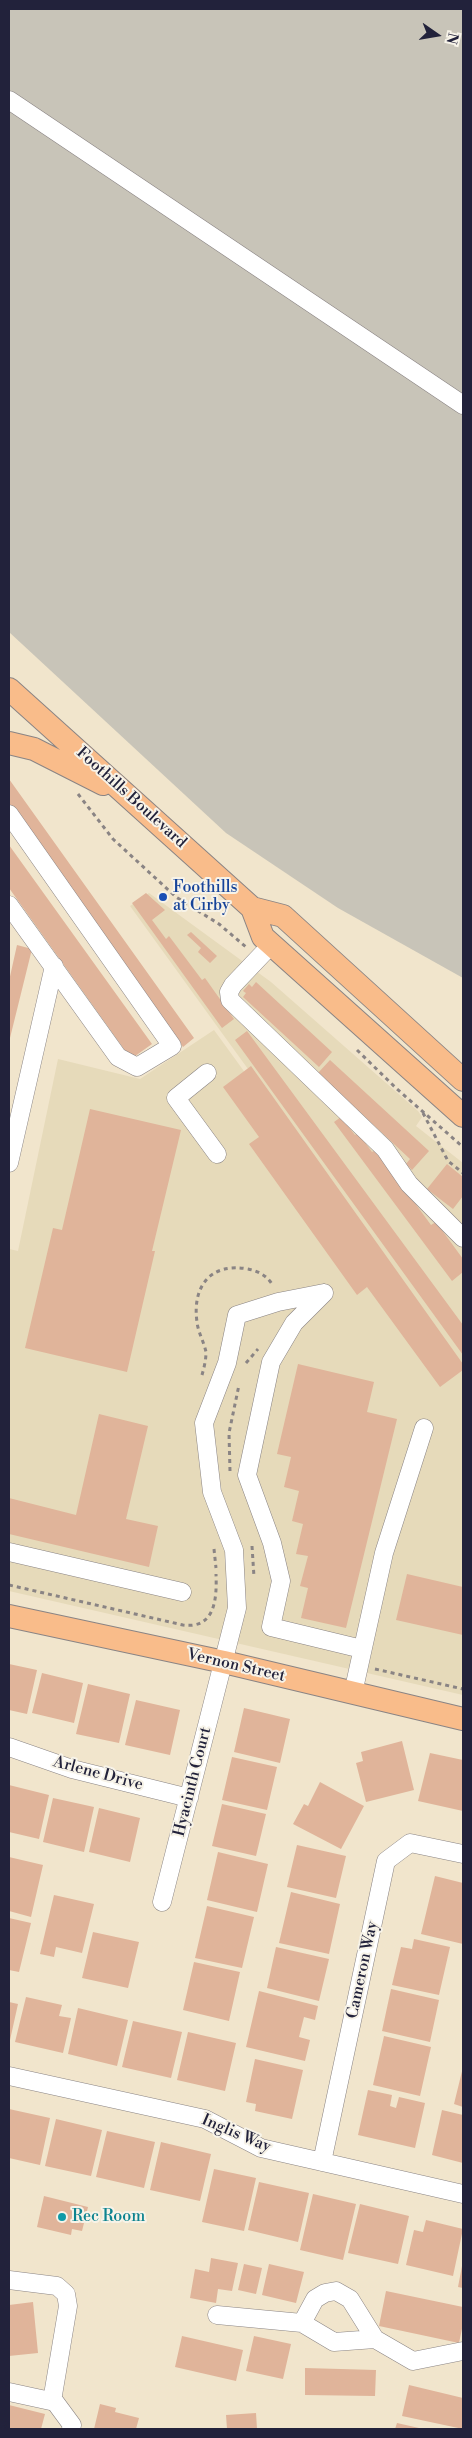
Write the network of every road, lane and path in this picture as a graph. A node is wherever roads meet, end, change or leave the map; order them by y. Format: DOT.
graph roads {
  1 [pos="9,100"];
  2 [pos="463,404"];
  3 [pos="9,689"];
  4 [pos="9,743"];
  5 [pos="77,793"];
  6 [pos="131,798"];
  7 [pos="9,814"];
  8 [pos="9,905"];
  9 [pos="252,908"];
  10 [pos="265,952"];
  11 [pos="54,966"];
  12 [pos="356,1048"];
  13 [pos="207,1073"];
  14 [pos="463,1080"];
  15 [pos="421,1110"];
  16 [pos="463,1116"];
  17 [pos="463,1147"];
  18 [pos="217,1154"];
  19 [pos="9,1163"];
  20 [pos="463,1173"];
  21 [pos="463,1238"];
  22 [pos="424,1428"];
  23 [pos="9,1552"];
  24 [pos="182,1592"];
  25 [pos="9,1616"];
  26 [pos="362,1649"];
  27 [pos="224,1662"];
  28 [pos="353,1693"];
  29 [pos="463,1719"];
  30 [pos="9,1747"];
  31 [pos="189,1798"];
  32 [pos="463,1854"];
  33 [pos="162,1902"];
  34 [pos="9,2076"];
  35 [pos="322,2162"];
  36 [pos="463,2194"];
  37 [pos="9,2280"];
  38 [pos="217,2315"];
  39 [pos="302,2323"];
  40 [pos="375,2339"];
  41 [pos="463,2351"];
  42 [pos="9,2392"];
  43 [pos="52,2401"];
  44 [pos="71,2429"];
  1 -- 2 [label="street"];
  3 -- 6 [label="main road, Foothills Boulevard"];
  4 -- 6 [label="main road"];
  5 -- 10 [label="path"];
  6 -- 9 [label="main road, Foothills Boulevard"];
  7 -- 11 [label="street"];
  8 -- 11 [label="street"];
  9 -- 10 [label="main road, Foothills Boulevard"];
  9 -- 14 [label="main road, Foothills Boulevard"];
  10 -- 16 [label="main road, Foothills Boulevard"];
  10 -- 21 [label="street"];
  11 -- 19 [label="street"];
  12 -- 15 [label="path"];
  13 -- 18 [label="street"];
  15 -- 17 [label="path"];
  15 -- 20 [label="path"];
  22 -- 26 [label="street"];
  23 -- 24 [label="street"];
  25 -- 27 [label="main road, Vernon Street"];
  26 -- 27 [label="street, Hyacinth Court"];
  26 -- 28 [label="street"];
  27 -- 28 [label="main road, Vernon Street"];
  27 -- 31 [label="street, Hyacinth Court"];
  28 -- 29 [label="main road, Vernon Street"];
  30 -- 31 [label="street, Arlene Drive"];
  31 -- 33 [label="street, Hyacinth Court"];
  32 -- 35 [label="street, Cameron Way"];
  34 -- 35 [label="street, Inglis Way"];
  35 -- 36 [label="street, Inglis Way"];
  37 -- 43 [label="street"];
  38 -- 39 [label="street"];
  39 -- 40 [label="street"];
  39 -- 40 [label="street"];
  40 -- 41 [label="street"];
  42 -- 43 [label="street"];
  43 -- 44 [label="street"];
}
